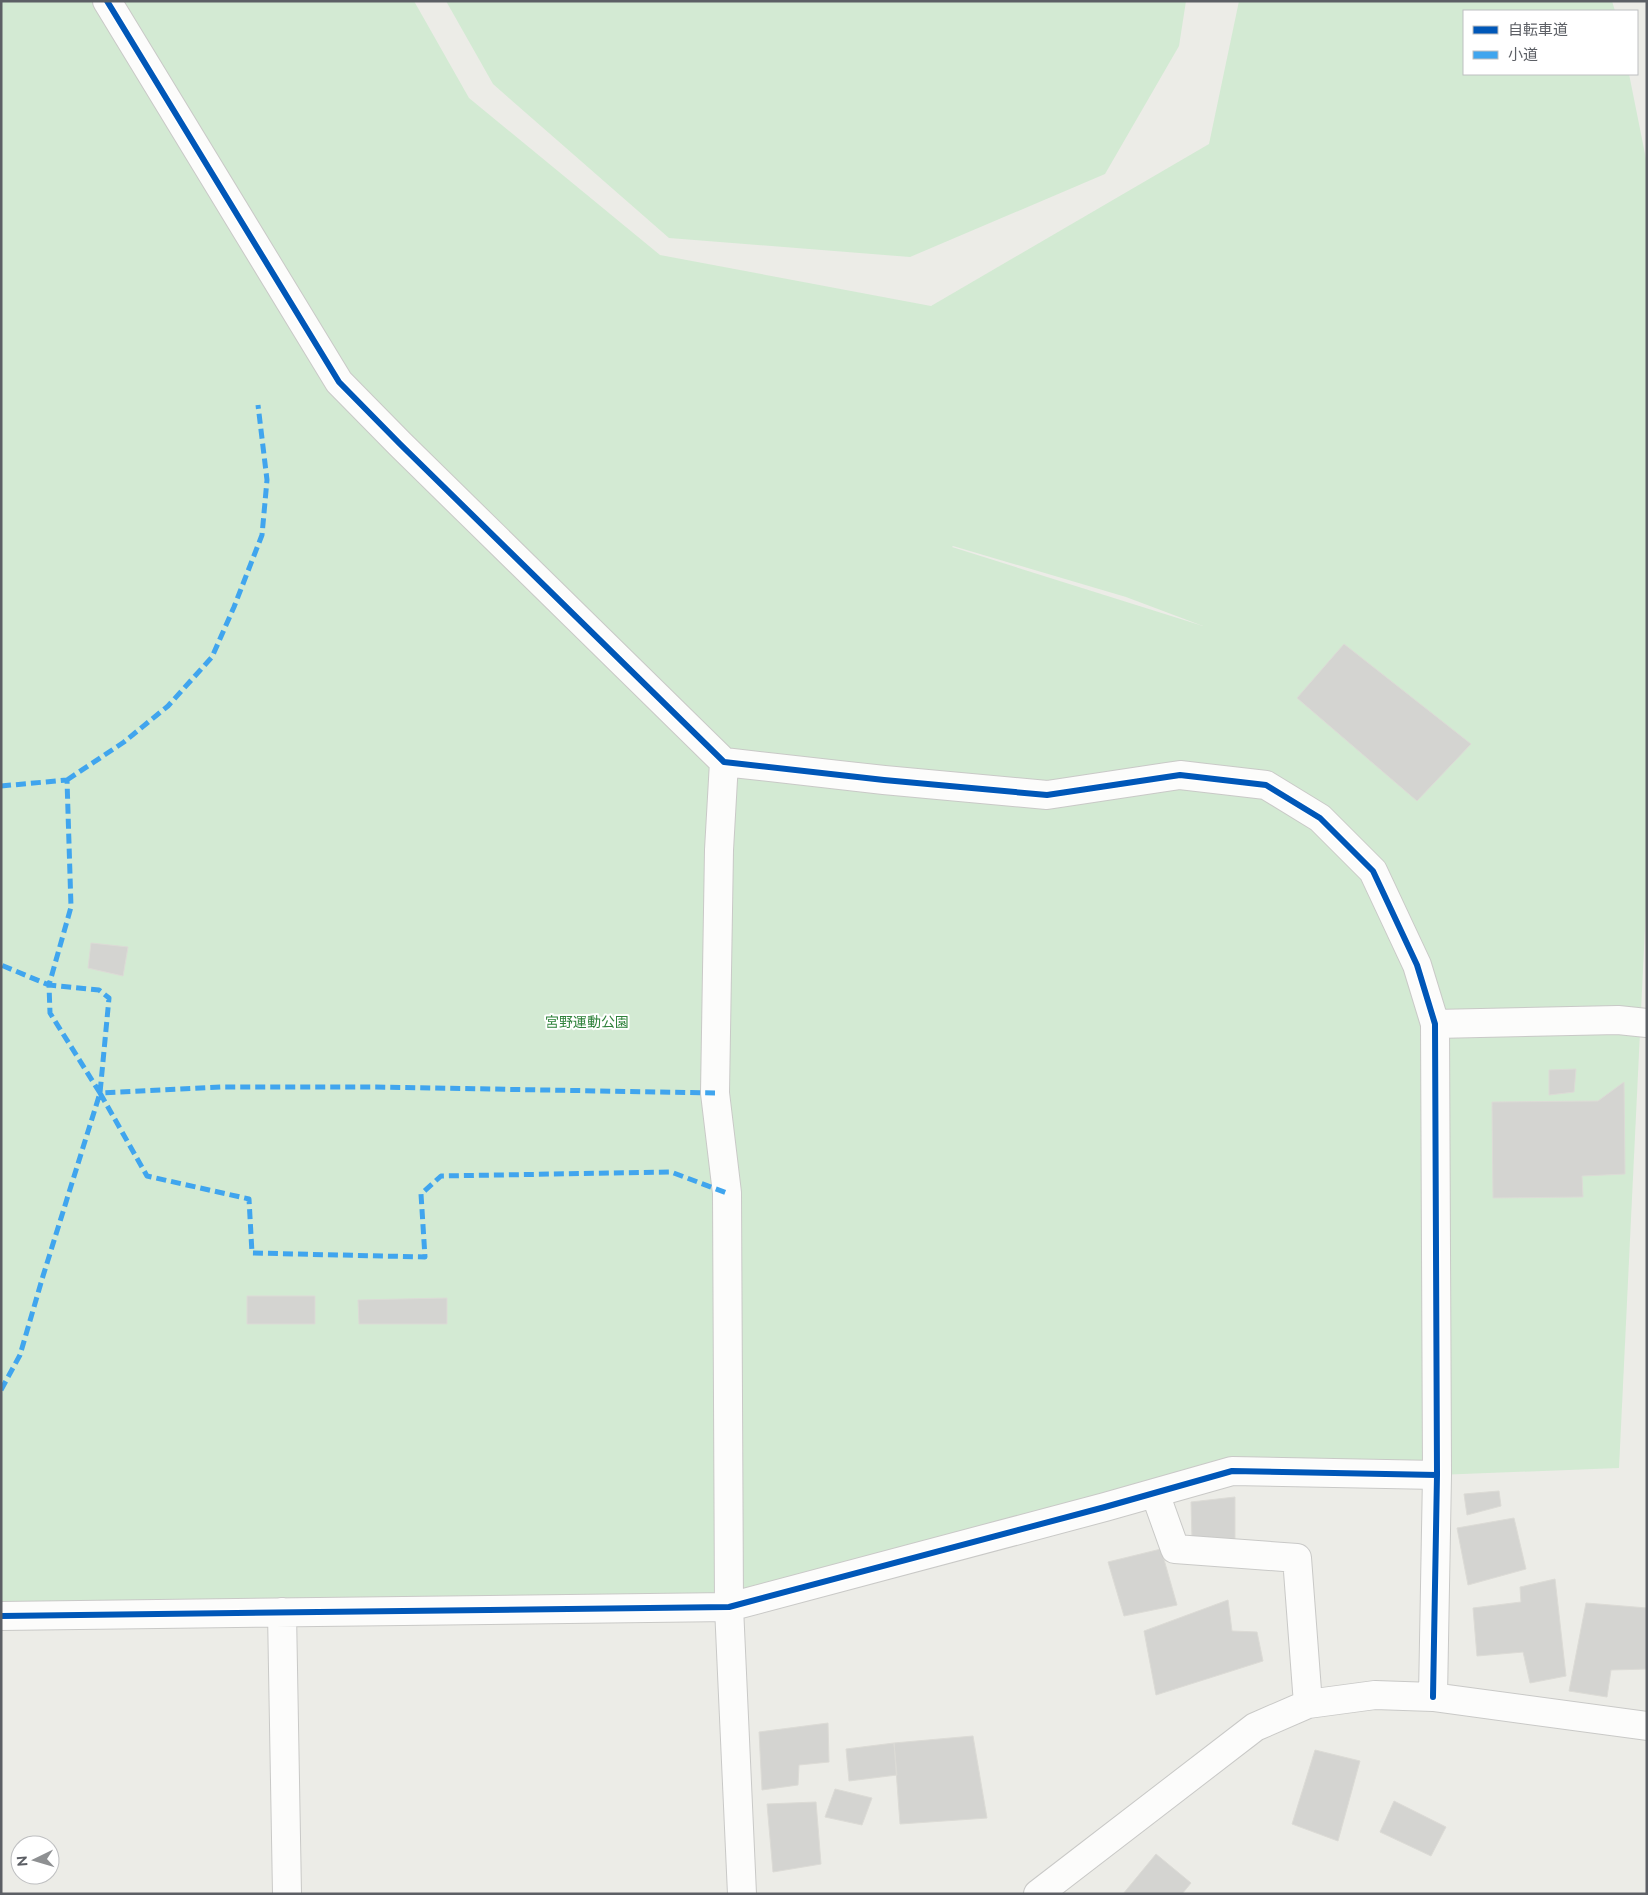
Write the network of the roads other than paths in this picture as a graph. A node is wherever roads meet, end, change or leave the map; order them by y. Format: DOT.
graph roads {
  1 [pos="107,1"];
  2 [pos="724,762"];
  3 [pos="1434,1024"];
  4 [pos="1647,1024"];
  5 [pos="1437,1475"];
  6 [pos="1156,1493"];
  7 [pos="729,1607"];
  8 [pos="282,1612"];
  9 [pos="1,1616"];
  10 [pos="1433,1697"];
  11 [pos="1308,1704"];
  12 [pos="1647,1726"];
  13 [pos="287,1894"];
  14 [pos="742,1894"];
  15 [pos="1038,1894"];
  1 -- 2 [label="street"];
  2 -- 3 [label="street"];
  2 -- 7 [label="street"];
  3 -- 4 [label="street"];
  3 -- 5 [label="street"];
  5 -- 6 [label="street"];
  5 -- 10 [label="street"];
  6 -- 7 [label="street"];
  6 -- 11 [label="street"];
  7 -- 8 [label="street"];
  7 -- 14 [label="street"];
  8 -- 9 [label="street"];
  8 -- 13 [label="street"];
  10 -- 11 [label="street"];
  10 -- 12 [label="street"];
  11 -- 15 [label="street"];
}
